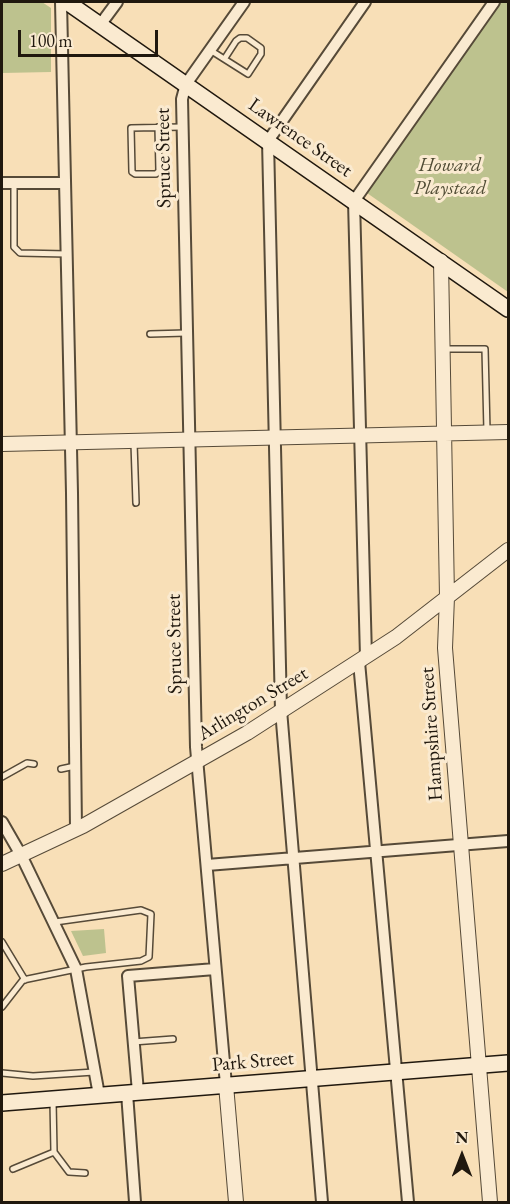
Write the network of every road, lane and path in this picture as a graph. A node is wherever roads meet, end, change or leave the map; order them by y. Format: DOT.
graph roads {
  1 [pos="61,2"];
  2 [pos="67,2"];
  3 [pos="117,2"];
  4 [pos="244,2"];
  5 [pos="365,2"];
  6 [pos="494,2"];
  7 [pos="100,25"];
  8 [pos="210,50"];
  9 [pos="225,58"];
  10 [pos="186,84"];
  11 [pos="158,127"];
  12 [pos="182,127"];
  13 [pos="268,141"];
  14 [pos="2,183"];
  15 [pos="14,183"];
  16 [pos="65,183"];
  17 [pos="354,201"];
  18 [pos="67,254"];
  19 [pos="441,261"];
  20 [pos="508,309"];
  21 [pos="150,334"];
  22 [pos="188,336"];
  23 [pos="442,349"];
  24 [pos="508,432"];
  25 [pos="487,433"];
  26 [pos="444,434"];
  27 [pos="359,435"];
  28 [pos="275,438"];
  29 [pos="134,441"];
  30 [pos="190,441"];
  31 [pos="71,443"];
  32 [pos="2,444"];
  33 [pos="136,503"];
  34 [pos="508,550"];
  35 [pos="447,597"];
  36 [pos="362,659"];
  37 [pos="281,710"];
  38 [pos="197,760"];
  39 [pos="34,764"];
  40 [pos="76,766"];
  41 [pos="62,768"];
  42 [pos="2,777"];
  43 [pos="2,822"];
  44 [pos="76,829"];
  45 [pos="508,841"];
  46 [pos="460,845"];
  47 [pos="376,851"];
  48 [pos="21,855"];
  49 [pos="292,858"];
  50 [pos="2,864"];
  51 [pos="207,865"];
  52 [pos="54,922"];
  53 [pos="2,942"];
  54 [pos="76,969"];
  55 [pos="215,969"];
  56 [pos="26,980"];
  57 [pos="2,1007"];
  58 [pos="173,1039"];
  59 [pos="133,1042"];
  60 [pos="508,1063"];
  61 [pos="478,1066"];
  62 [pos="94,1072"];
  63 [pos="396,1072"];
  64 [pos="2,1073"];
  65 [pos="312,1078"];
  66 [pos="226,1085"];
  67 [pos="132,1093"];
  68 [pos="99,1095"];
  69 [pos="53,1099"];
  70 [pos="2,1103"];
  71 [pos="54,1152"];
  72 [pos="13,1169"];
  73 [pos="85,1173"];
  74 [pos="135,1203"];
  75 [pos="236,1203"];
  76 [pos="322,1203"];
  77 [pos="408,1203"];
  78 [pos="490,1203"];
  1 -- 16 [label="street"];
  2 -- 7 [label="main road, Lawrence Street"];
  3 -- 7 [label="street"];
  4 -- 8 [label="street"];
  5 -- 13 [label="street"];
  6 -- 17 [label="street"];
  7 -- 10 [label="main road, Lawrence Street"];
  8 -- 9 [label="lane"];
  8 -- 10 [label="street"];
  9 -- 9 [label="lane"];
  10 -- 12 [label="street, Spruce Street"];
  10 -- 13 [label="main road, Lawrence Street"];
  11 -- 11 [label="lane"];
  11 -- 12 [label="lane"];
  12 -- 22 [label="street, Spruce Street"];
  13 -- 17 [label="main road, Lawrence Street"];
  13 -- 28 [label="street"];
  14 -- 15 [label="street"];
  15 -- 16 [label="street"];
  15 -- 18 [label="lane"];
  16 -- 18 [label="street"];
  17 -- 19 [label="main road, Lawrence Street"];
  17 -- 27 [label="street"];
  18 -- 31 [label="street"];
  19 -- 20 [label="main road, Lawrence Street"];
  19 -- 23 [label="street, Hampshire Street"];
  21 -- 22 [label="lane"];
  22 -- 30 [label="street, Spruce Street"];
  23 -- 25 [label="lane"];
  23 -- 26 [label="street, Hampshire Street"];
  24 -- 25 [label="street"];
  25 -- 26 [label="street"];
  26 -- 27 [label="street"];
  26 -- 35 [label="street, Hampshire Street"];
  27 -- 28 [label="street"];
  27 -- 36 [label="street"];
  28 -- 30 [label="street"];
  28 -- 37 [label="street"];
  29 -- 30 [label="street"];
  29 -- 31 [label="street"];
  29 -- 33 [label="lane"];
  30 -- 38 [label="street, Spruce Street"];
  31 -- 32 [label="street"];
  31 -- 40 [label="street"];
  34 -- 35 [label="street, Arlington Street"];
  35 -- 36 [label="street, Arlington Street"];
  35 -- 46 [label="street, Hampshire Street"];
  36 -- 37 [label="street, Arlington Street"];
  36 -- 47 [label="street"];
  37 -- 38 [label="street, Arlington Street"];
  37 -- 49 [label="street"];
  38 -- 44 [label="street, Arlington Street"];
  38 -- 51 [label="street, Spruce Street"];
  39 -- 42 [label="lane"];
  40 -- 41 [label="lane"];
  40 -- 44 [label="street"];
  43 -- 48 [label="street"];
  44 -- 48 [label="street, Arlington Street"];
  45 -- 46 [label="street"];
  46 -- 47 [label="street"];
  46 -- 61 [label="street, Hampshire Street"];
  47 -- 49 [label="street"];
  47 -- 63 [label="street"];
  48 -- 50 [label="street, Arlington Street"];
  48 -- 52 [label="street"];
  49 -- 51 [label="street"];
  49 -- 65 [label="street"];
  51 -- 55 [label="street, Spruce Street"];
  52 -- 54 [label="street"];
  52 -- 54 [label="lane"];
  53 -- 56 [label="lane"];
  54 -- 56 [label="lane"];
  54 -- 62 [label="street"];
  55 -- 59 [label="street"];
  55 -- 66 [label="street, Spruce Street"];
  56 -- 57 [label="lane"];
  58 -- 59 [label="lane"];
  59 -- 67 [label="street"];
  60 -- 61 [label="main road, Park Street"];
  61 -- 63 [label="main road, Park Street"];
  61 -- 78 [label="street, Hampshire Street"];
  62 -- 64 [label="lane"];
  62 -- 68 [label="street"];
  63 -- 65 [label="main road, Park Street"];
  63 -- 77 [label="street"];
  65 -- 66 [label="main road, Park Street"];
  65 -- 76 [label="street"];
  66 -- 67 [label="main road, Park Street"];
  66 -- 75 [label="street, Spruce Street"];
  67 -- 68 [label="main road, Park Street"];
  67 -- 74 [label="street"];
  68 -- 69 [label="main road, Park Street"];
  69 -- 70 [label="main road, Park Street"];
  69 -- 71 [label="lane"];
  71 -- 72 [label="lane"];
  71 -- 73 [label="lane"];
}
